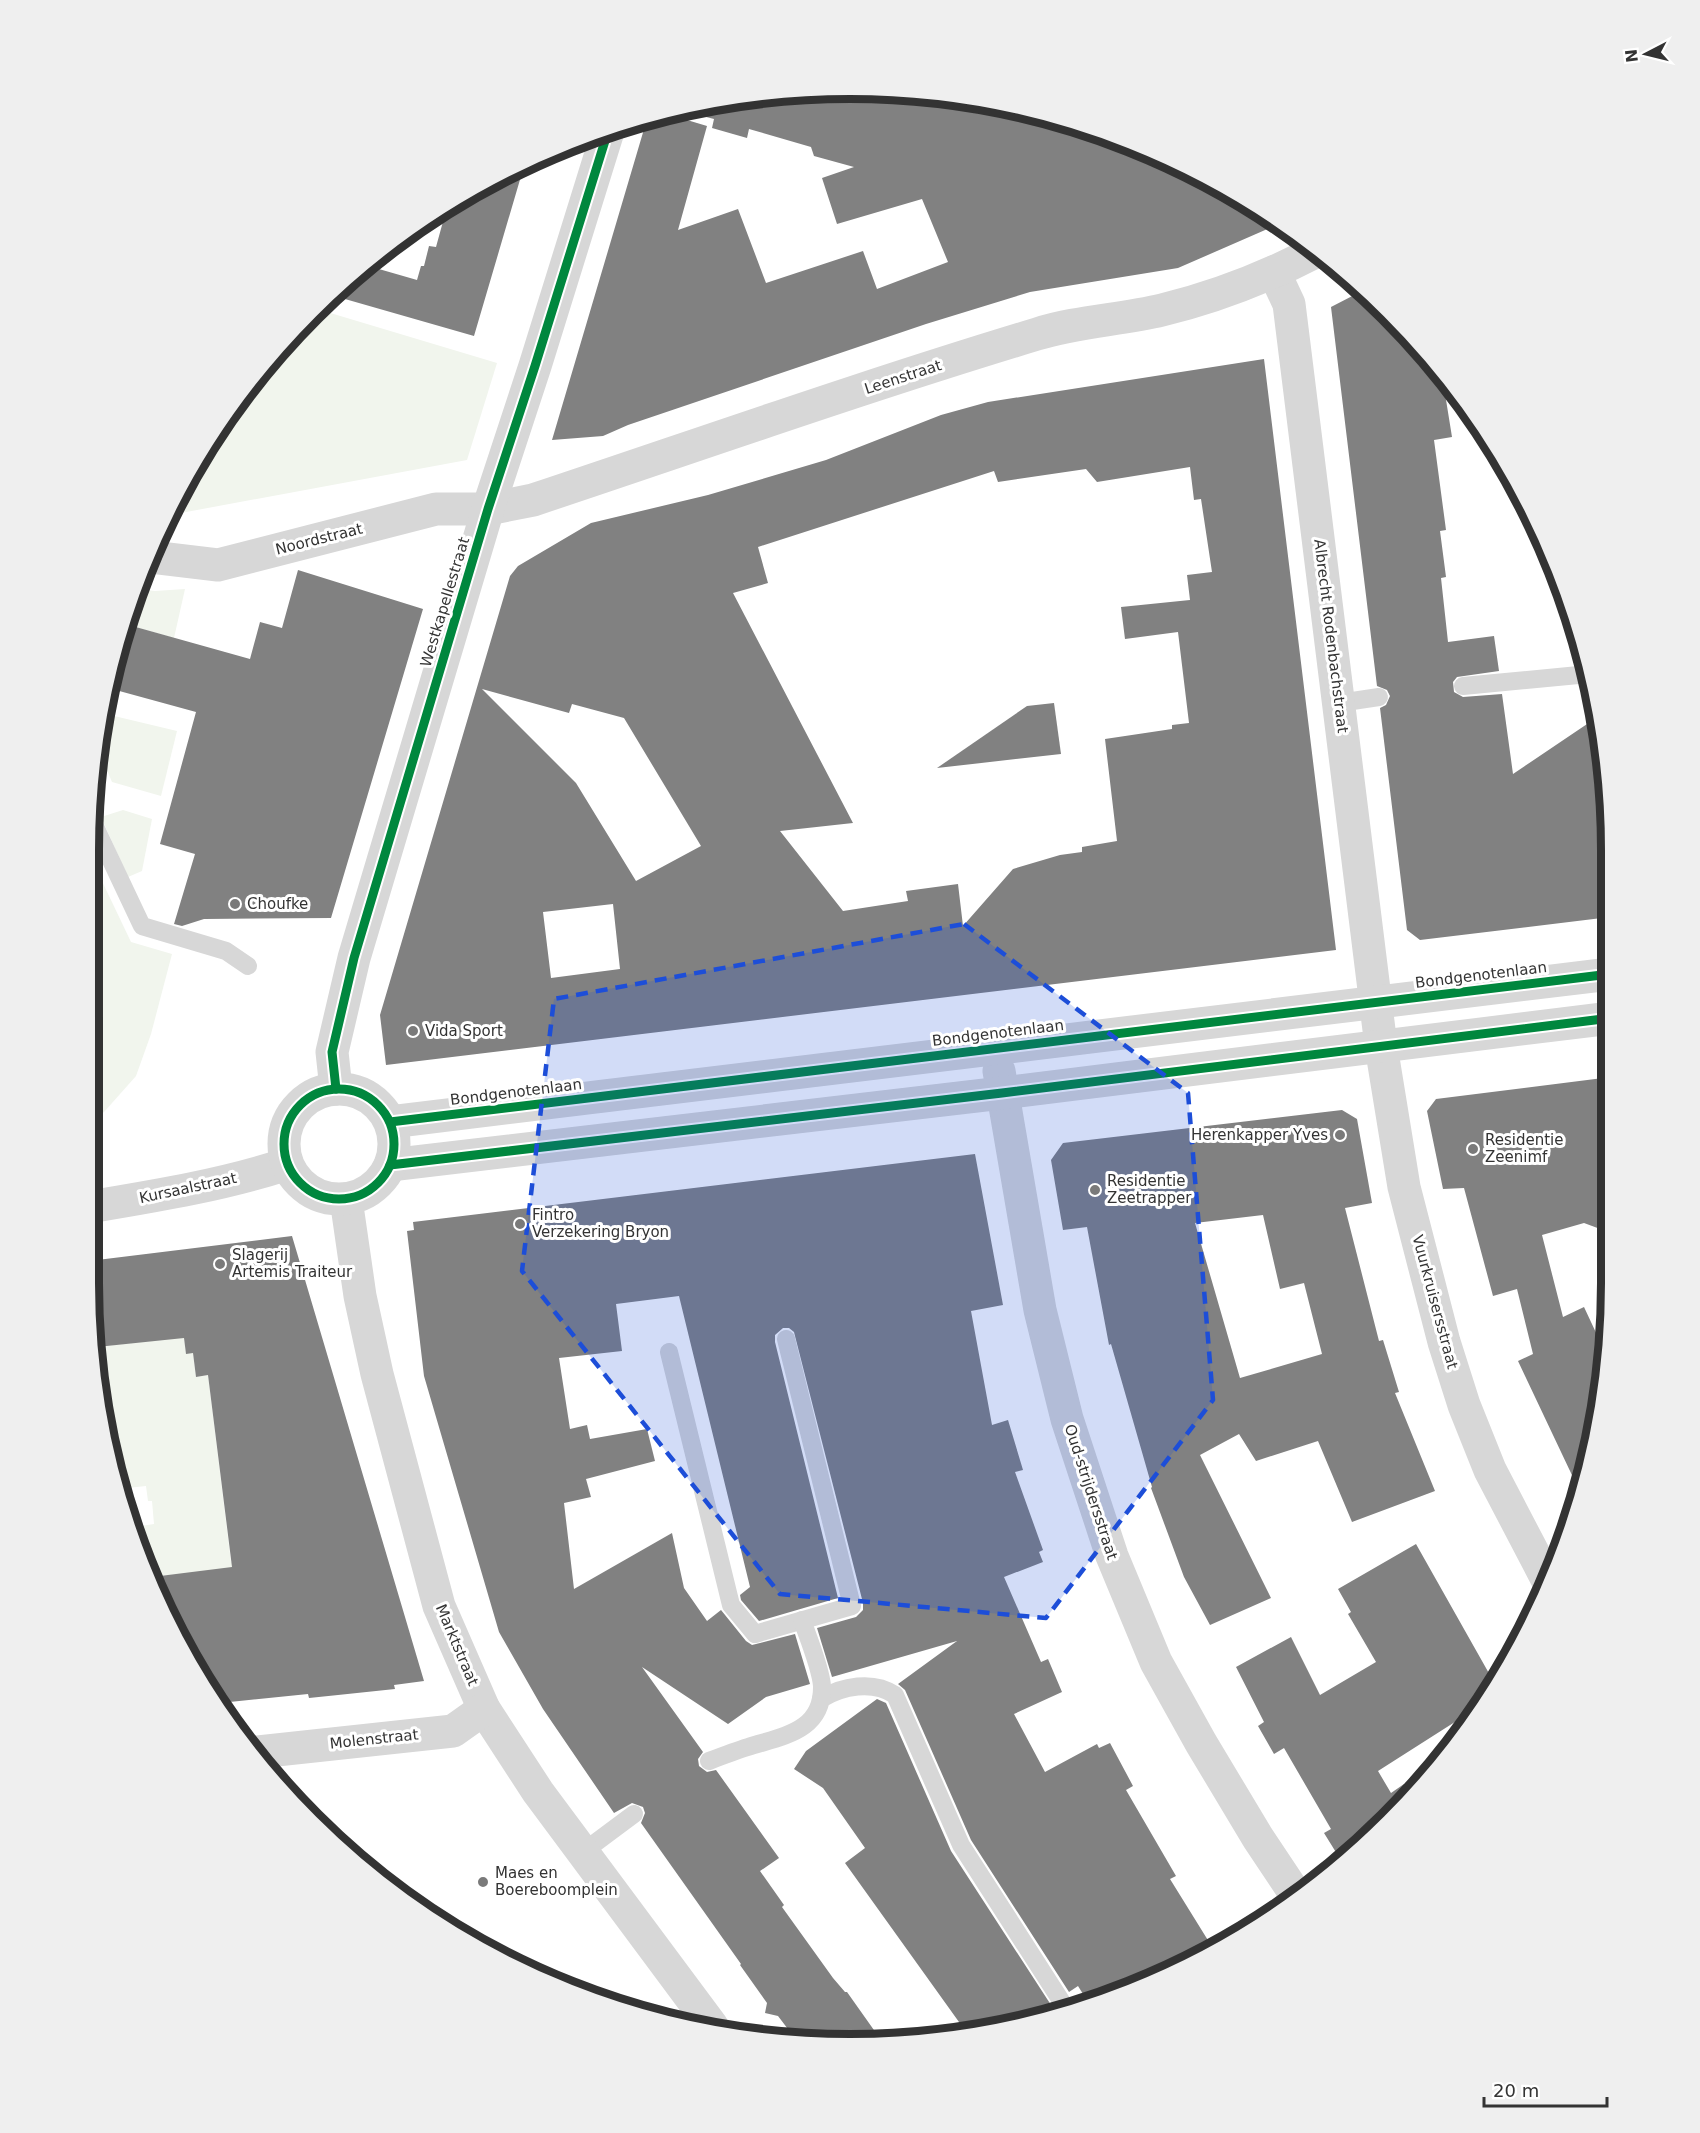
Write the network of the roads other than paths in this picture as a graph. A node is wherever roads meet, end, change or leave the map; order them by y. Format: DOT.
graph roads {
  1 [pos="605,140"];
  2 [pos="1308,255"];
  3 [pos="1274,272"];
  4 [pos="488,509"];
  5 [pos="158,558"];
  6 [pos="1580,675"];
  7 [pos="1463,686"];
  8 [pos="1379,697"];
  9 [pos="1339,702"];
  10 [pos="100,836"];
  11 [pos="248,966"];
  12 [pos="1601,975"];
  13 [pos="1377,1003"];
  14 [pos="1601,1019"];
  15 [pos="1381,1046"];
  16 [pos="995,1049"];
  17 [pos="336,1089"];
  18 [pos="1002,1093"];
  19 [pos="390,1122"];
  20 [pos="287,1164"];
  21 [pos="390,1165"];
  22 [pos="346,1199"];
  23 [pos="99,1205"];
  24 [pos="786,1339"];
  25 [pos="669,1352"];
  26 [pos="1543,1572"];
  27 [pos="802,1620"];
  28 [pos="821,1699"];
  29 [pos="484,1709"];
  30 [pos="263,1751"];
  31 [pos="709,1761"];
  32 [pos="634,1814"];
  33 [pos="583,1852"];
  34 [pos="1292,1889"];
  35 [pos="1062,2003"];
  36 [pos="708,2021"];
  1 -- 4 [label="street, Westkapellestraat"];
  2 -- 3 [label="street, Leenstraat"];
  3 -- 4 [label="street, Leenstraat"];
  3 -- 9 [label="street, Albrecht Rodenbachstraat"];
  4 -- 5 [label="street, Noordstraat"];
  4 -- 17 [label="street, Westkapellestraat"];
  6 -- 7 [label="lane"];
  8 -- 9 [label="lane"];
  9 -- 13 [label="street, Albrecht Rodenbachstraat"];
  10 -- 11 [label="lane"];
  12 -- 13 [label="street, Bondgenotenlaan"];
  13 -- 15 [label="street, Vuurkruisersstraat"];
  13 -- 16 [label="street, Bondgenotenlaan"];
  14 -- 15 [label="street"];
  15 -- 18 [label="street"];
  15 -- 26 [label="street, Vuurkruisersstraat"];
  16 -- 18 [label="street, Oud-strijdersstraat"];
  16 -- 19 [label="street, Bondgenotenlaan"];
  17 -- 19 [label="street"];
  17 -- 20 [label="street"];
  18 -- 21 [label="street"];
  18 -- 34 [label="street, Oud-strijdersstraat"];
  19 -- 21 [label="street"];
  20 -- 22 [label="street"];
  20 -- 23 [label="street, Kursaalstraat"];
  21 -- 22 [label="street"];
  22 -- 29 [label="street, Marktstraat"];
  24 -- 27 [label="lane"];
  25 -- 27 [label="lane"];
  27 -- 28 [label="lane"];
  28 -- 31 [label="lane"];
  28 -- 35 [label="lane"];
  29 -- 30 [label="street, Molenstraat"];
  29 -- 33 [label="street, Marktstraat"];
  32 -- 33 [label="lane"];
  33 -- 36 [label="street, Marktstraat"];
}
